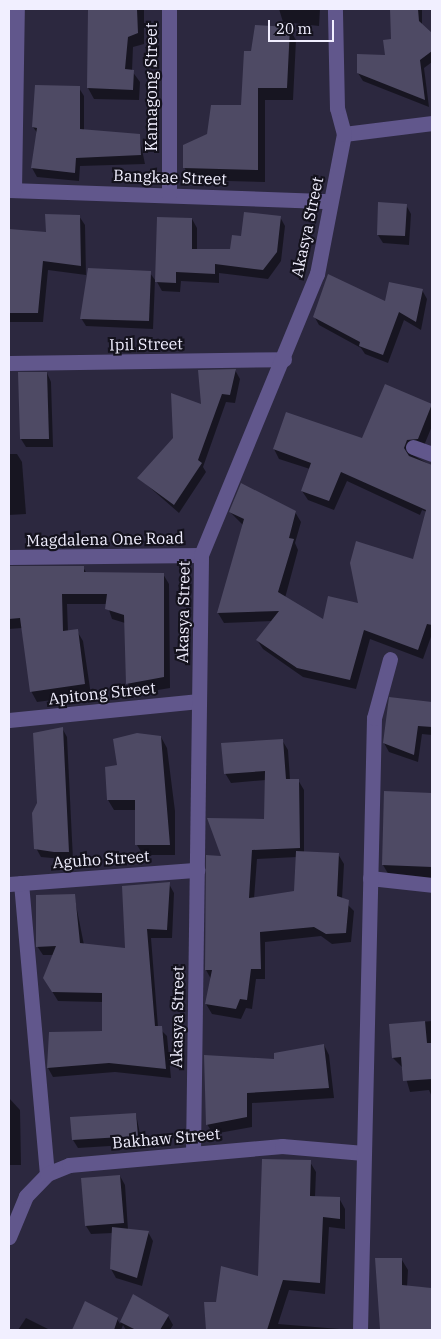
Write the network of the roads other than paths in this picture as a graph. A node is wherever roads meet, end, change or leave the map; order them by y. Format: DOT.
graph roads {
  1 [pos="17,9"];
  2 [pos="169,9"];
  3 [pos="335,9"];
  4 [pos="432,123"];
  5 [pos="344,134"];
  6 [pos="11,190"];
  7 [pos="169,195"];
  8 [pos="330,201"];
  9 [pos="284,359"];
  10 [pos="9,363"];
  11 [pos="413,447"];
  12 [pos="432,454"];
  13 [pos="201,555"];
  14 [pos="9,557"];
  15 [pos="390,659"];
  16 [pos="199,701"];
  17 [pos="9,720"];
  18 [pos="197,870"];
  19 [pos="370,878"];
  20 [pos="15,883"];
  21 [pos="432,885"];
  22 [pos="193,1153"];
  23 [pos="364,1154"];
  24 [pos="47,1174"];
  25 [pos="9,1237"];
  26 [pos="360,1330"];
  1 -- 6 [label="street"];
  2 -- 7 [label="street, Kamagong Street"];
  3 -- 5 [label="street, Akasya Street"];
  4 -- 5 [label="street"];
  5 -- 8 [label="street, Akasya Street"];
  6 -- 7 [label="street, Bangkae Street"];
  7 -- 8 [label="street, Bangkae Street"];
  8 -- 9 [label="street, Akasya Street"];
  9 -- 10 [label="street, Ipil Street"];
  9 -- 13 [label="street, Akasya Street"];
  11 -- 12 [label="street"];
  13 -- 14 [label="street, Magdalena One Road"];
  13 -- 16 [label="street, Akasya Street"];
  15 -- 19 [label="street"];
  16 -- 17 [label="street, Apitong Street"];
  16 -- 18 [label="street, Akasya Street"];
  18 -- 20 [label="street, Aguho Street"];
  18 -- 22 [label="street, Akasya Street"];
  19 -- 21 [label="street"];
  19 -- 23 [label="street"];
  20 -- 24 [label="street"];
  22 -- 23 [label="street, Bakhaw Street"];
  22 -- 24 [label="street, Bakhaw Street"];
  23 -- 26 [label="street"];
  24 -- 25 [label="street, Bakhaw Street"];
}
